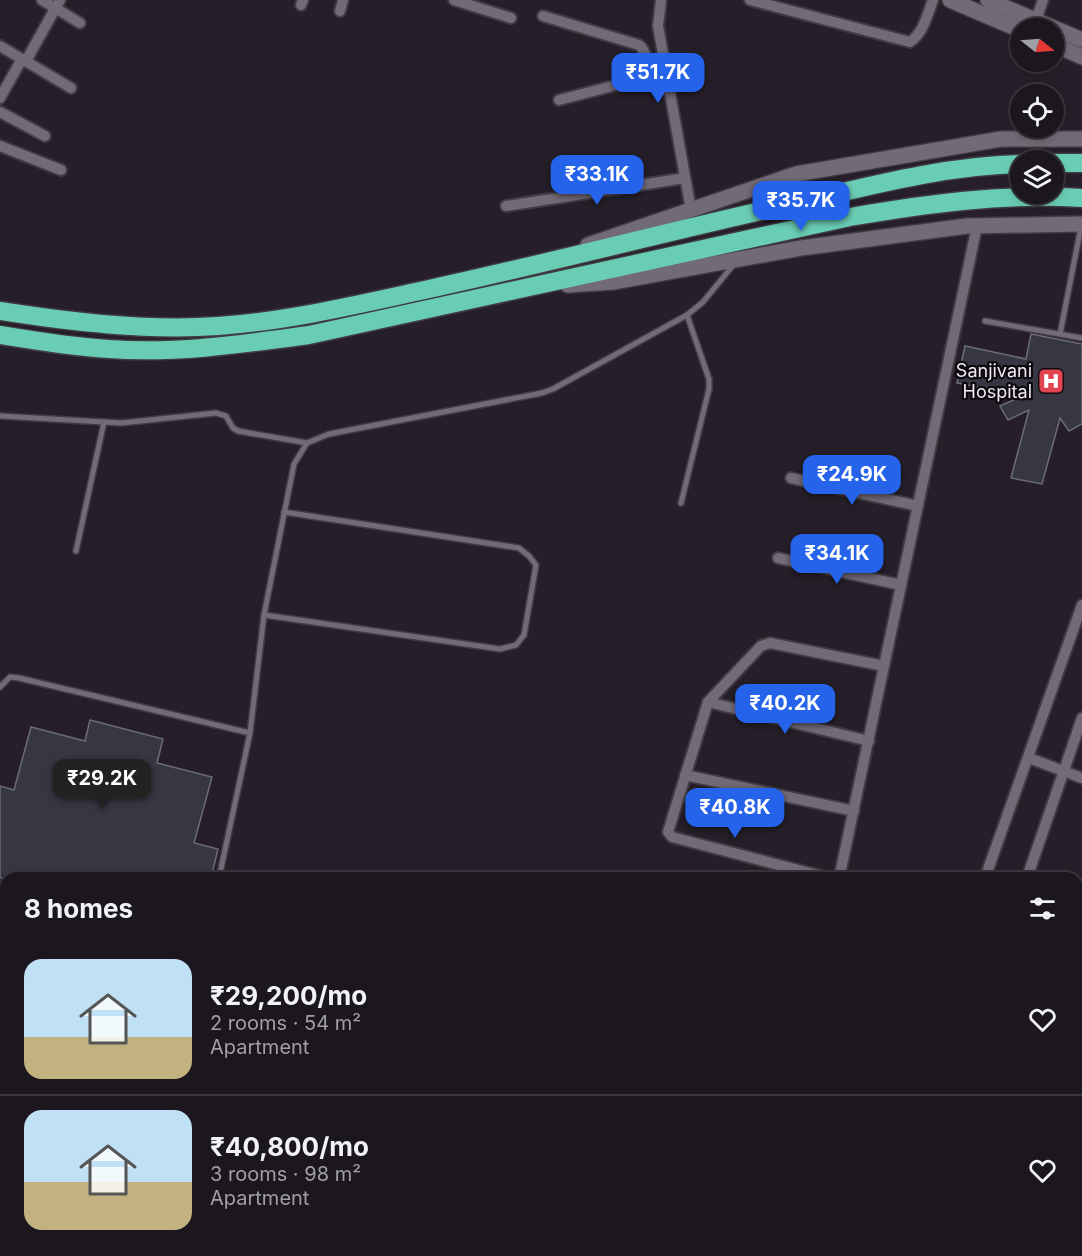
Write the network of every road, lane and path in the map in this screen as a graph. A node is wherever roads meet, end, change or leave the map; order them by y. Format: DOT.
graph roads {
  1 [pos="42,0"];
  2 [pos="454,0"];
  3 [pos="661,0"];
  4 [pos="750,0"];
  5 [pos="933,0"];
  6 [pos="950,0"];
  7 [pos="988,0"];
  8 [pos="1043,0"];
  9 [pos="58,4"];
  10 [pos="543,16"];
  11 [pos="511,18"];
  12 [pos="1031,18"];
  13 [pos="1037,18"];
  14 [pos="80,23"];
  15 [pos="1010,26"];
  16 [pos="1064,32"];
  17 [pos="1082,40"];
  18 [pos="0,46"];
  19 [pos="1064,49"];
  20 [pos="1082,57"];
  21 [pos="24,60"];
  22 [pos="666,72"];
  23 [pos="644,78"];
  24 [pos="71,88"];
  25 [pos="0,98"];
  26 [pos="559,100"];
  27 [pos="0,112"];
  28 [pos="45,136"];
  29 [pos="1082,139"];
  30 [pos="0,146"];
  31 [pos="1064,163"];
  32 [pos="1082,163"];
  33 [pos="1010,164"];
  34 [pos="62,170"];
  35 [pos="685,178"];
  36 [pos="1082,198"];
  37 [pos="506,206"];
  38 [pos="691,210"];
  39 [pos="1082,224"];
  40 [pos="977,226"];
  41 [pos="738,260"];
  42 [pos="514,270"];
  43 [pos="522,288"];
  44 [pos="0,311"];
  45 [pos="687,315"];
  46 [pos="985,321"];
  47 [pos="1060,334"];
  48 [pos="0,335"];
  49 [pos="1082,338"];
  50 [pos="0,416"];
  51 [pos="104,422"];
  52 [pos="307,443"];
  53 [pos="791,478"];
  54 [pos="681,503"];
  55 [pos="918,506"];
  56 [pos="284,512"];
  57 [pos="75,551"];
  58 [pos="778,558"];
  59 [pos="901,585"];
  60 [pos="1082,605"];
  61 [pos="264,615"];
  62 [pos="884,666"];
  63 [pos="0,687"];
  64 [pos="708,702"];
  65 [pos="1082,718"];
  66 [pos="250,733"];
  67 [pos="868,741"];
  68 [pos="1029,758"];
  69 [pos="1064,771"];
  70 [pos="686,775"];
  71 [pos="1082,778"];
  72 [pos="854,811"];
  73 [pos="220,872"];
  74 [pos="806,872"];
  75 [pos="840,872"];
  76 [pos="987,872"];
  77 [pos="1029,872"];
  1 -- 9 [label="street"];
  2 -- 11 [label="street"];
  3 -- 22 [label="street"];
  4 -- 5 [label="street"];
  6 -- 15 [label="street"];
  7 -- 12 [label="street"];
  8 -- 13 [label="street"];
  9 -- 14 [label="street"];
  9 -- 21 [label="street"];
  10 -- 23 [label="street"];
  16 -- 17 [label="street"];
  18 -- 21 [label="street"];
  19 -- 20 [label="street"];
  21 -- 24 [label="street"];
  21 -- 25 [label="street"];
  22 -- 23 [label="street"];
  22 -- 35 [label="street"];
  23 -- 26 [label="street"];
  27 -- 28 [label="street"];
  29 -- 38 [label="street"];
  30 -- 34 [label="street"];
  31 -- 32 [label="highway"];
  33 -- 42 [label="highway"];
  35 -- 37 [label="street"];
  35 -- 38 [label="street"];
  36 -- 43 [label="highway"];
  38 -- 42 [label="street"];
  39 -- 40 [label="street"];
  39 -- 47 [label="lane"];
  40 -- 41 [label="street"];
  40 -- 55 [label="street"];
  41 -- 43 [label="street"];
  41 -- 45 [label="lane"];
  42 -- 44 [label="highway"];
  43 -- 48 [label="highway"];
  45 -- 52 [label="lane"];
  45 -- 54 [label="lane"];
  46 -- 47 [label="lane"];
  47 -- 49 [label="lane"];
  50 -- 51 [label="lane"];
  51 -- 52 [label="lane"];
  51 -- 57 [label="lane"];
  52 -- 56 [label="lane"];
  53 -- 55 [label="street"];
  55 -- 59 [label="street"];
  56 -- 61 [label="lane"];
  56 -- 61 [label="lane"];
  58 -- 59 [label="street"];
  59 -- 62 [label="street"];
  60 -- 68 [label="street"];
  61 -- 66 [label="lane"];
  62 -- 64 [label="street"];
  62 -- 67 [label="street"];
  63 -- 66 [label="lane"];
  64 -- 67 [label="street"];
  64 -- 70 [label="street"];
  65 -- 69 [label="street"];
  66 -- 73 [label="lane"];
  67 -- 72 [label="street"];
  68 -- 69 [label="street"];
  68 -- 76 [label="street"];
  69 -- 71 [label="street"];
  69 -- 77 [label="street"];
  70 -- 72 [label="street"];
  70 -- 74 [label="street"];
  72 -- 75 [label="street"];
}
